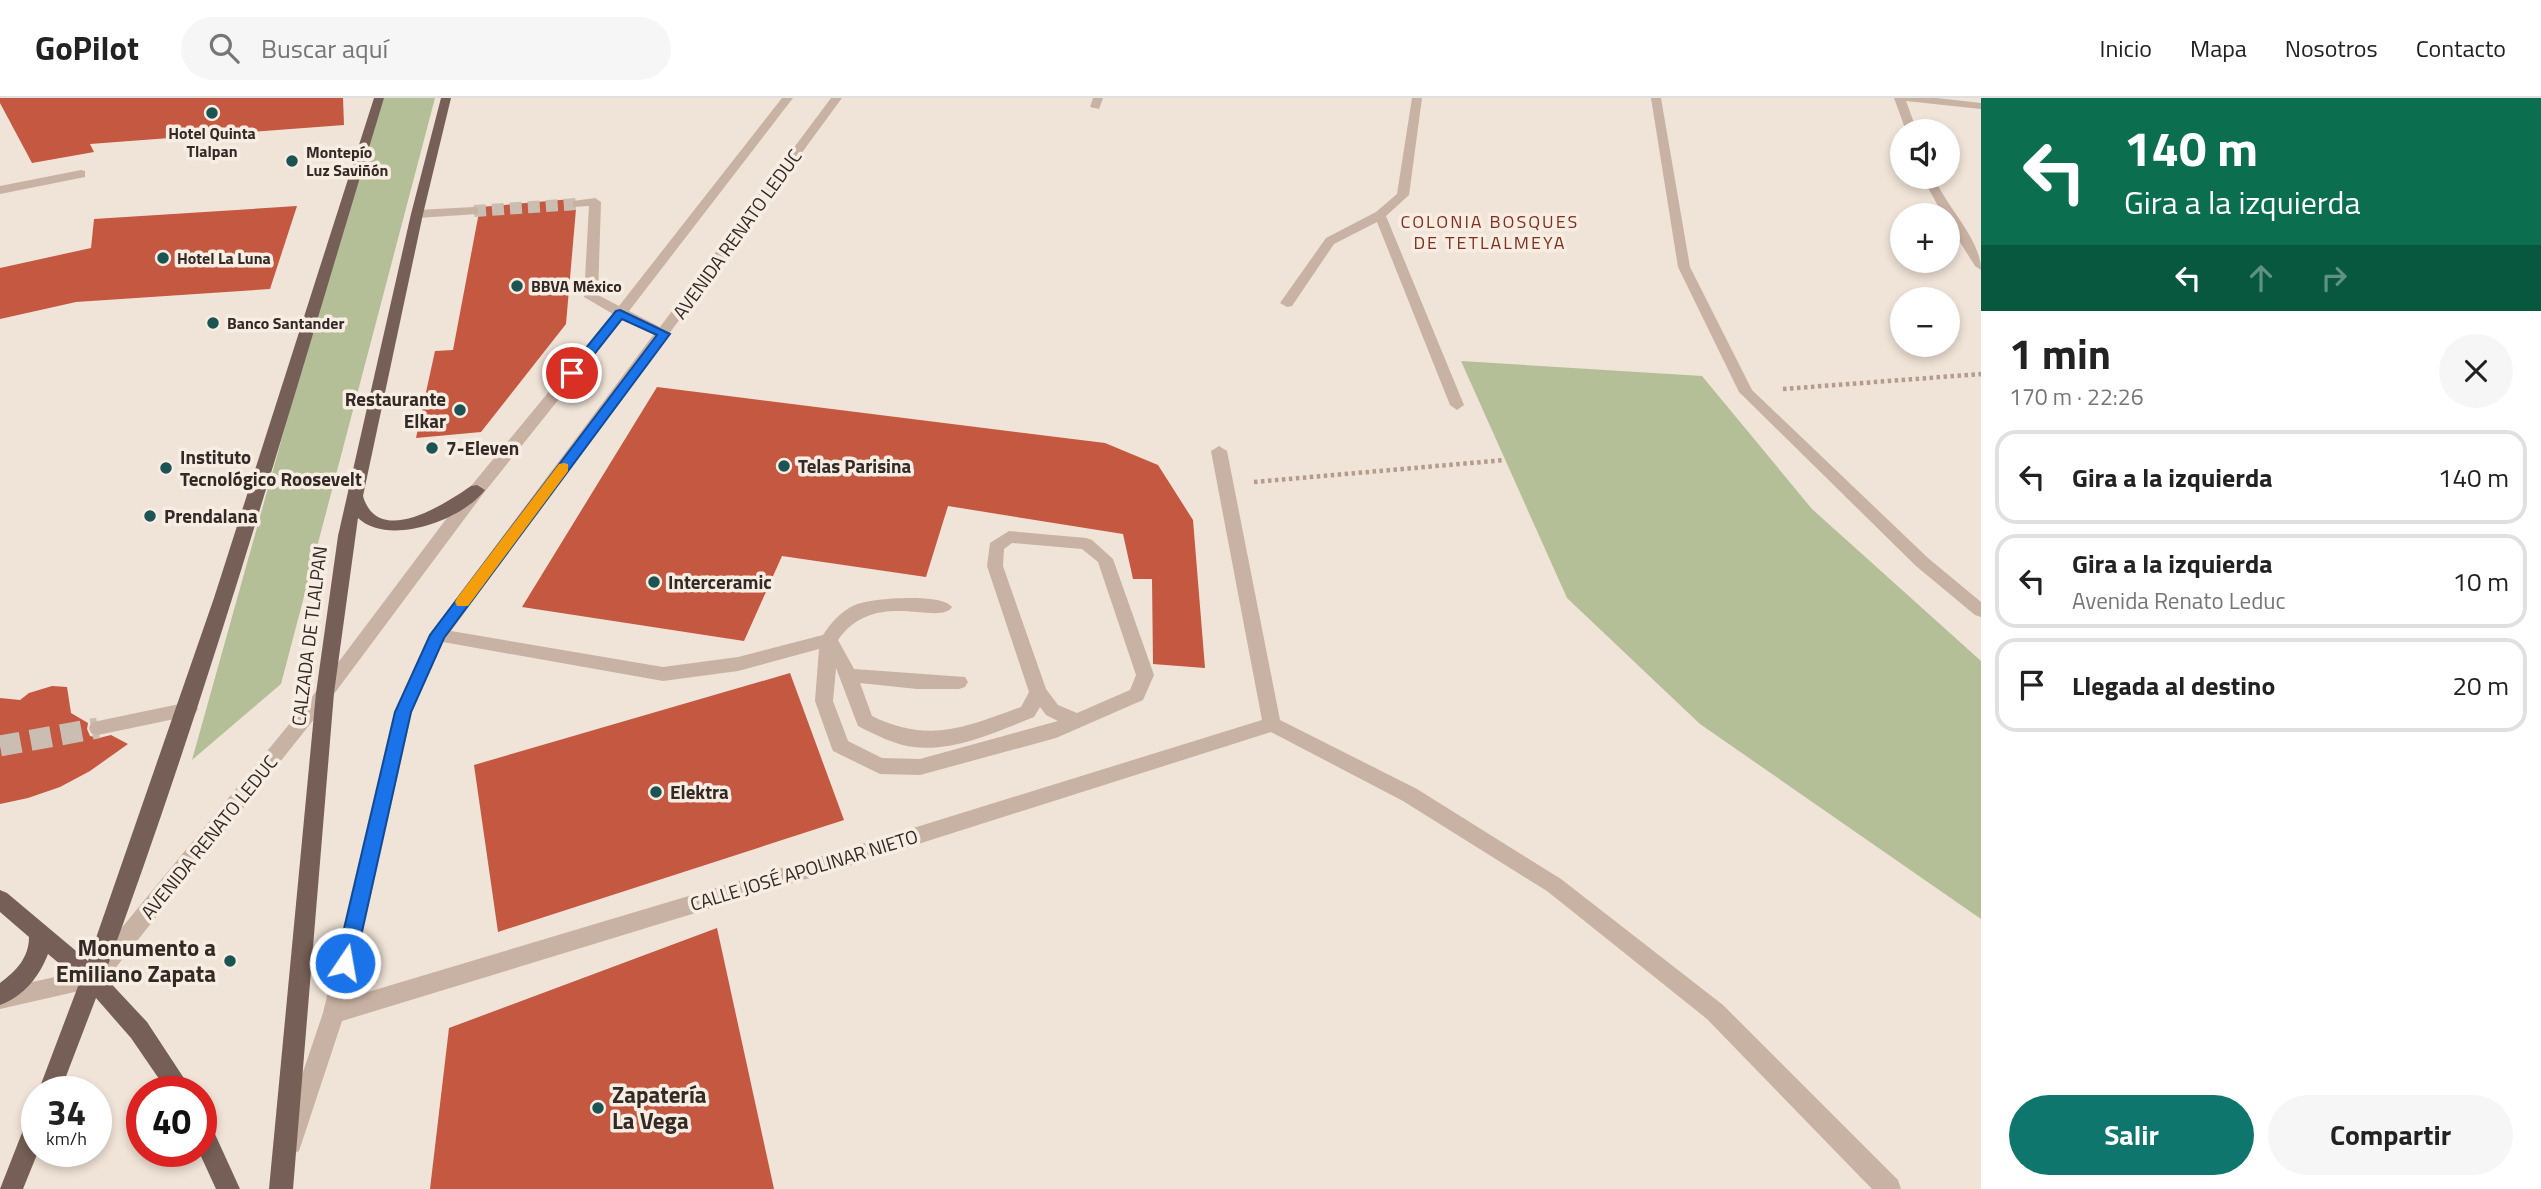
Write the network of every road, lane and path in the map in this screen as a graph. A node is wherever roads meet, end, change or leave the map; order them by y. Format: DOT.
graph roads {
  1 [pos="379,98"];
  2 [pos="446,98"];
  3 [pos="788,98"];
  4 [pos="837,98"];
  5 [pos="1417,98"];
  6 [pos="1656,98"];
  7 [pos="1899,98"];
  8 [pos="1908,98"];
  9 [pos="1981,106"];
  10 [pos="1907,119"];
  11 [pos="80,174"];
  12 [pos="1933,189"];
  13 [pos="0,190"];
  14 [pos="577,204"];
  15 [pos="474,211"];
  16 [pos="417,214"];
  17 [pos="1380,215"];
  18 [pos="1981,266"];
  19 [pos="1287,303"];
  20 [pos="620,314"];
  21 [pos="664,334"];
  22 [pos="1981,374"];
  23 [pos="1746,392"];
  24 [pos="1457,405"];
  25 [pos="1219,451"];
  26 [pos="1506,460"];
  27 [pos="1225,484"];
  28 [pos="477,490"];
  29 [pos="355,495"];
  30 [pos="943,607"];
  31 [pos="1981,611"];
  32 [pos="438,635"];
  33 [pos="829,640"];
  34 [pos="959,682"];
  35 [pos="851,684"];
  36 [pos="1038,692"];
  37 [pos="325,693"];
  38 [pos="189,709"];
  39 [pos="1076,721"];
  40 [pos="1272,724"];
  41 [pos="98,728"];
  42 [pos="0,899"];
  43 [pos="40,933"];
  44 [pos="93,979"];
  45 [pos="0,997"];
  46 [pos="334,1013"];
  47 [pos="55,1076"];
  48 [pos="172,1076"];
  49 [pos="285,1163"];
  50 [pos="21,1164"];
  51 [pos="217,1165"];
  52 [pos="11,1189"];
  53 [pos="228,1189"];
  54 [pos="281,1189"];
  55 [pos="1889,1189"];
  1 -- 38 [label="main road"];
  2 -- 16 [label="main road, CALZADA DE TLALPAN"];
  3 -- 20 [label="street, AVENIDA RENATO LEDUC"];
  4 -- 21 [label="street, AVENIDA RENATO LEDUC"];
  5 -- 17 [label="street"];
  6 -- 23 [label="street"];
  7 -- 10 [label="street"];
  8 -- 9 [label="street"];
  11 -- 13 [label="street"];
  12 -- 18 [label="street"];
  14 -- 20 [label="street"];
  15 -- 16 [label="street"];
  16 -- 29 [label="main road, CALZADA DE TLALPAN"];
  17 -- 19 [label="street"];
  17 -- 24 [label="street"];
  20 -- 21 [label="street"];
  20 -- 28 [label="street, AVENIDA RENATO LEDUC"];
  21 -- 32 [label="street, AVENIDA RENATO LEDUC"];
  22 -- 23 [label="path"];
  23 -- 31 [label="street"];
  25 -- 27 [label="street"];
  26 -- 27 [label="path"];
  27 -- 40 [label="street"];
  28 -- 29 [label="main road"];
  28 -- 37 [label="street, AVENIDA RENATO LEDUC"];
  29 -- 37 [label="main road, CALZADA DE TLALPAN"];
  30 -- 33 [label="street"];
  32 -- 33 [label="street"];
  32 -- 46 [label="street, AVENIDA RENATO LEDUC"];
  33 -- 35 [label="street"];
  33 -- 39 [label="street"];
  34 -- 35 [label="street"];
  35 -- 36 [label="street"];
  36 -- 39 [label="street"];
  36 -- 39 [label="street"];
  37 -- 44 [label="street, AVENIDA RENATO LEDUC"];
  37 -- 49 [label="main road, CALZADA DE TLALPAN"];
  38 -- 41 [label="street"];
  38 -- 44 [label="main road"];
  40 -- 46 [label="street, CALLE JOSÉ APOLINAR NIETO"];
  40 -- 55 [label="street"];
  42 -- 43 [label="main road"];
  43 -- 44 [label="main road"];
  43 -- 45 [label="main road"];
  44 -- 45 [label="street"];
  44 -- 47 [label="main road"];
  44 -- 48 [label="main road"];
  46 -- 49 [label="street, AVENIDA RENATO LEDUC"];
  49 -- 54 [label="main road, CALZADA DE TLALPAN"];
  50 -- 52 [label="main road"];
  51 -- 53 [label="main road"];
}
